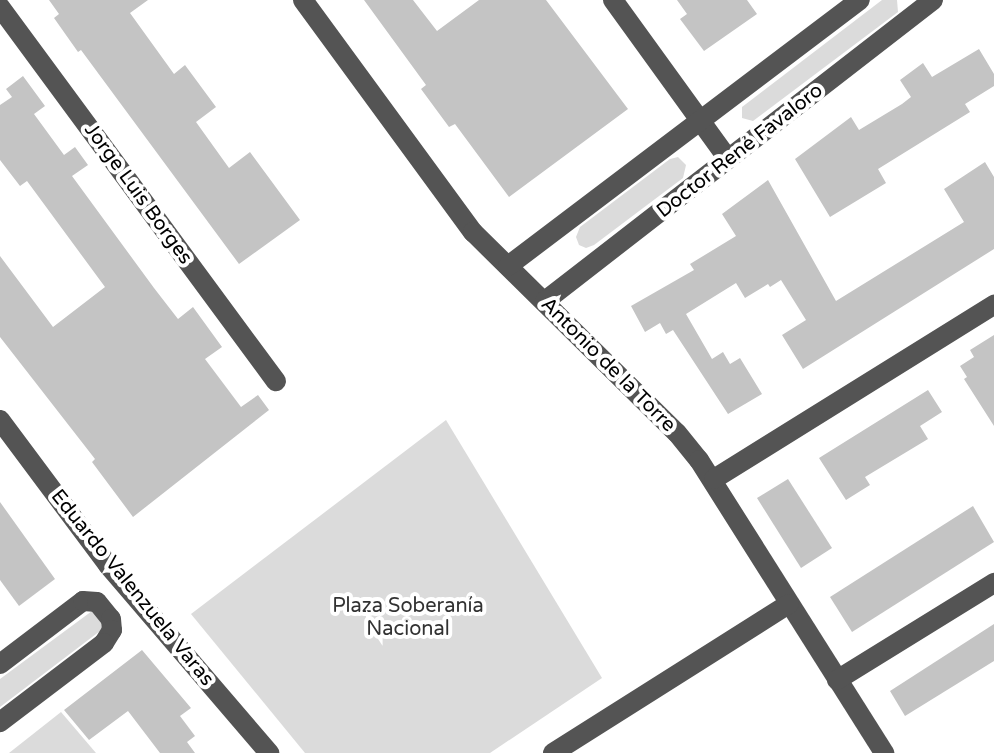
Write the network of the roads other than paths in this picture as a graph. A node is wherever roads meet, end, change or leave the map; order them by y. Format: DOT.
graph roads {
  1 [pos="303,0"];
  2 [pos="613,0"];
  3 [pos="860,0"];
  4 [pos="933,0"];
  5 [pos="0,7"];
  6 [pos="701,119"];
  7 [pos="728,159"];
  8 [pos="508,266"];
  9 [pos="545,301"];
  10 [pos="994,305"];
  11 [pos="276,381"];
  12 [pos="0,420"];
  13 [pos="714,479"];
  14 [pos="994,583"];
  15 [pos="131,591"];
  16 [pos="789,604"];
  17 [pos="106,611"];
  18 [pos="0,664"];
  19 [pos="837,680"];
  20 [pos="0,722"];
  21 [pos="559,752"];
  22 [pos="269,753"];
  23 [pos="884,753"];
  1 -- 8 [label="street, Antonio de la Torre"];
  2 -- 6 [label="street"];
  3 -- 6 [label="street"];
  4 -- 7 [label="street, Doctor René Favaloro"];
  5 -- 11 [label="street, Jorge Luis Borges"];
  6 -- 7 [label="street"];
  6 -- 8 [label="street"];
  7 -- 9 [label="street, Doctor René Favaloro"];
  8 -- 9 [label="street, Antonio de la Torre"];
  9 -- 13 [label="street, Antonio de la Torre"];
  10 -- 13 [label="street"];
  12 -- 15 [label="street, Eduardo Valenzuela Varas"];
  13 -- 16 [label="street, Antonio de la Torre"];
  14 -- 19 [label="street"];
  15 -- 17 [label="street"];
  15 -- 22 [label="street, Eduardo Valenzuela Varas"];
  16 -- 19 [label="street, Antonio de la Torre"];
  16 -- 21 [label="street"];
  17 -- 18 [label="street"];
  17 -- 20 [label="street"];
  19 -- 23 [label="street, Antonio de la Torre"];
}
